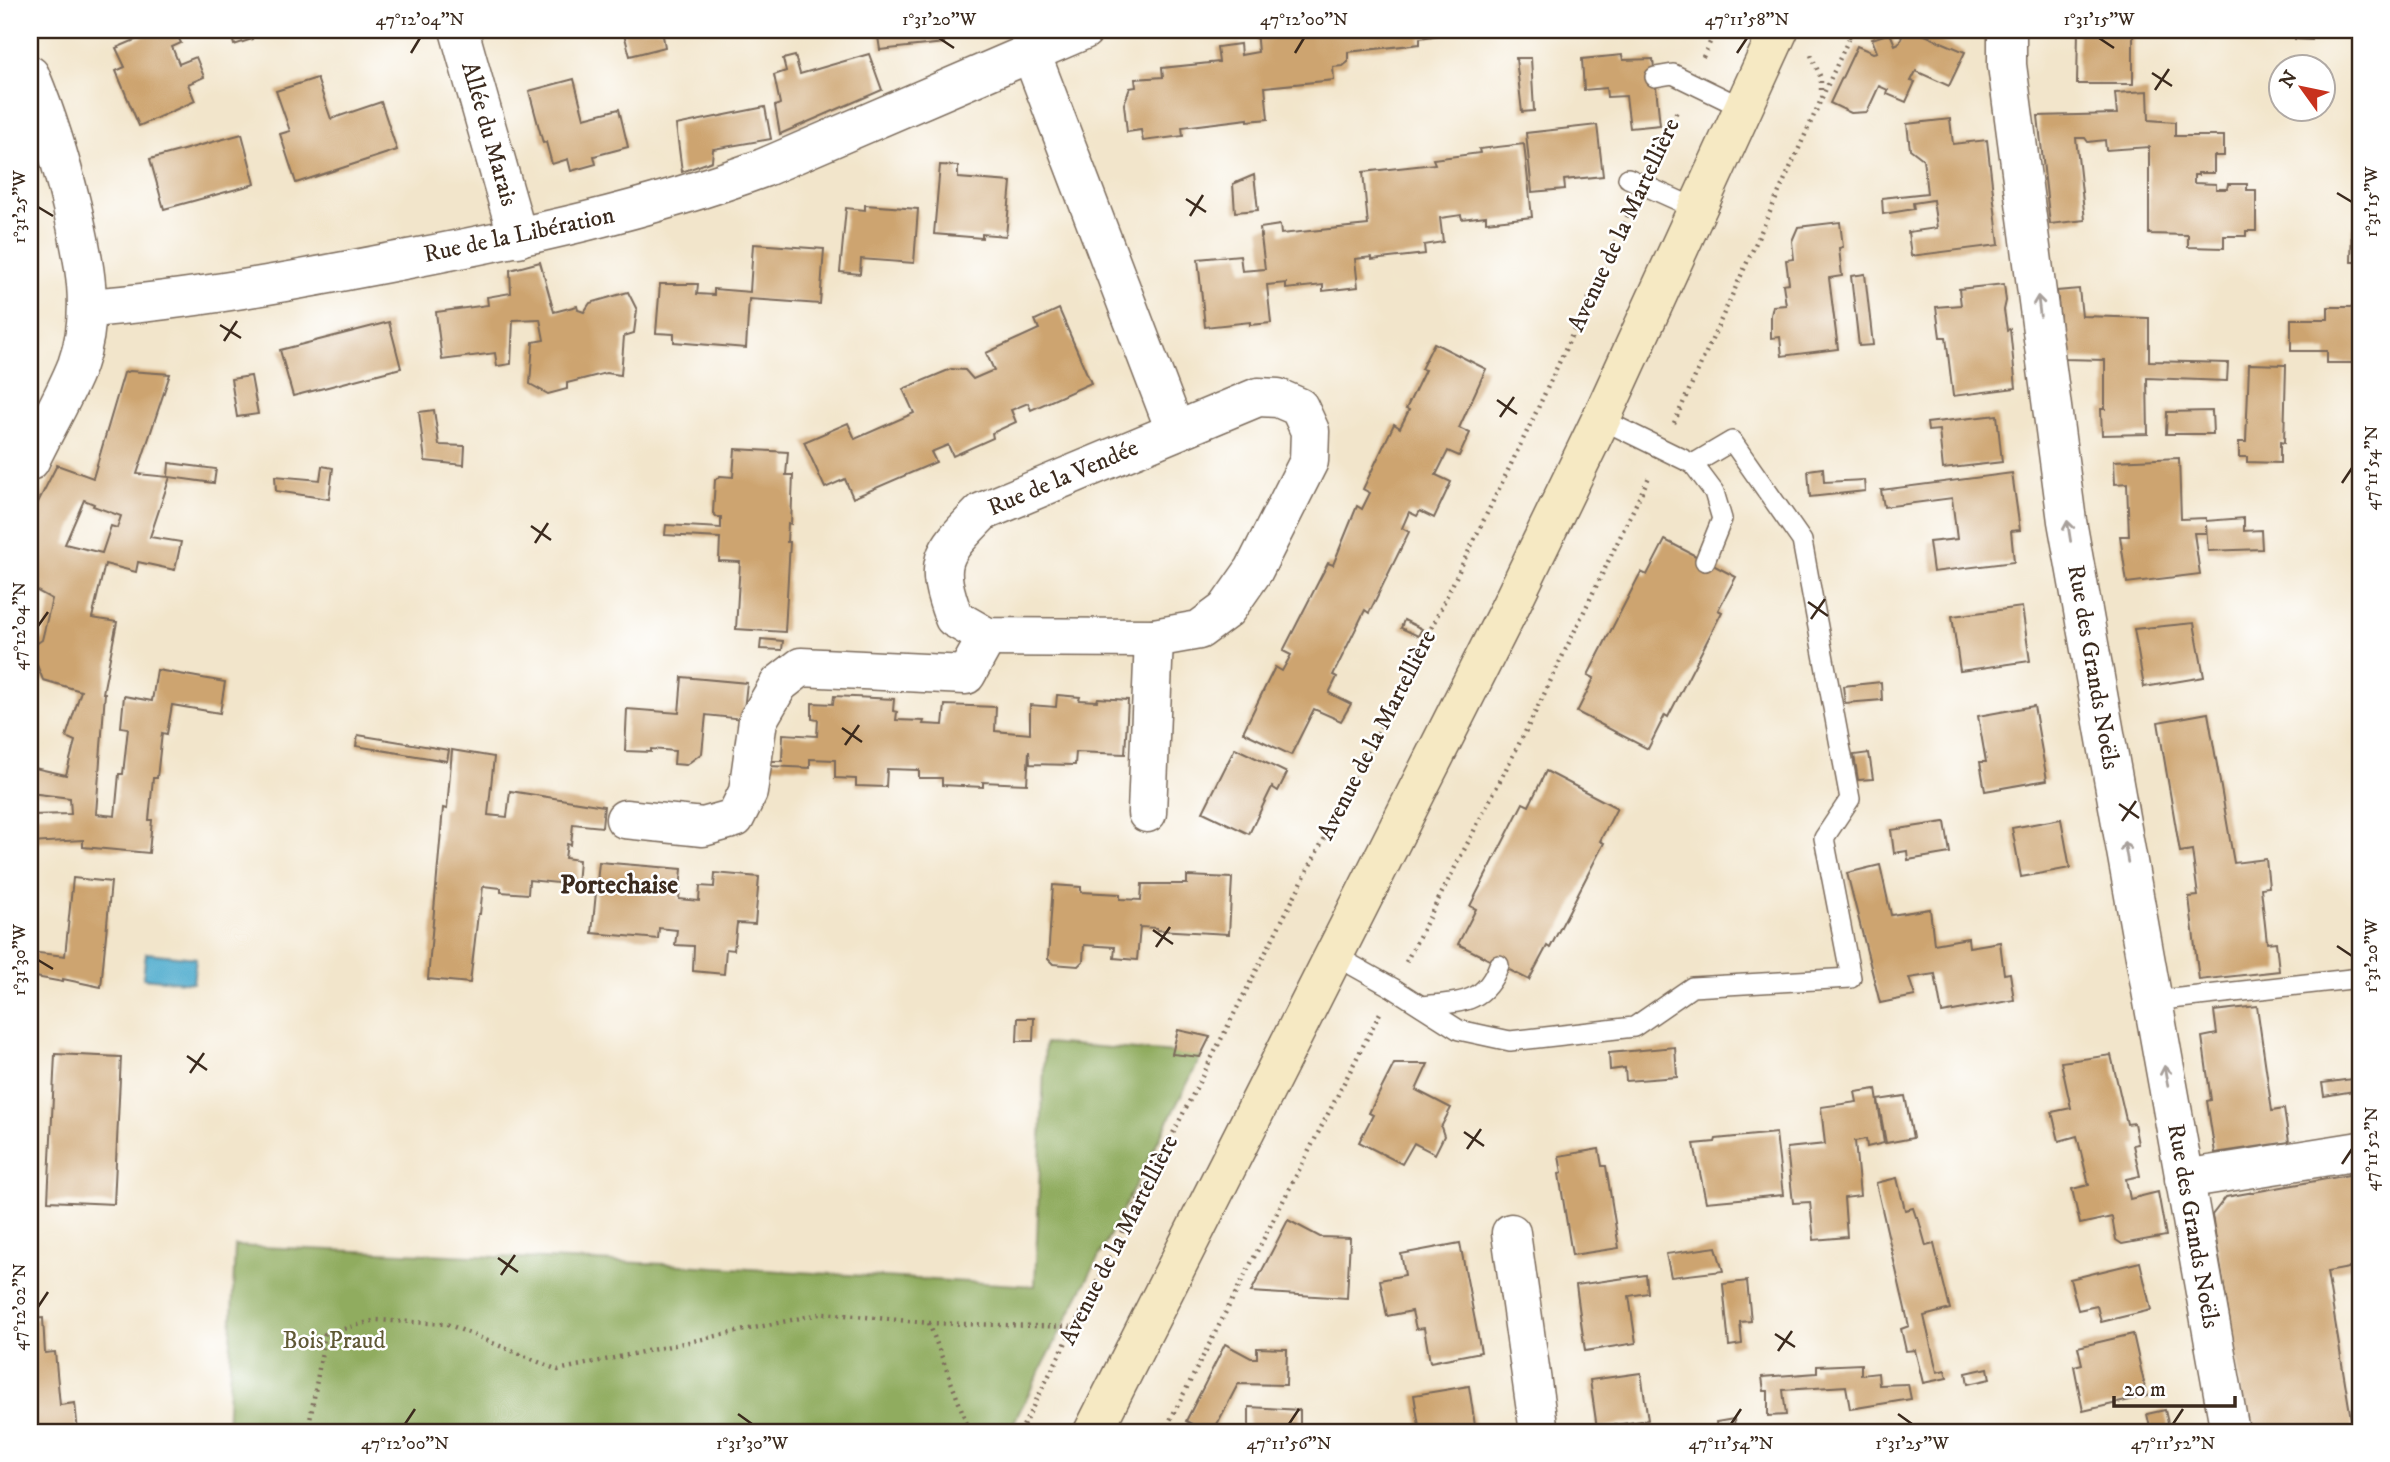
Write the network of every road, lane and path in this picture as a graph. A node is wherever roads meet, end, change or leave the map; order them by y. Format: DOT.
graph roads {
  1 [pos="459,30"];
  2 [pos="1084,30"];
  3 [pos="1716,30"];
  4 [pos="1779,30"];
  5 [pos="1836,30"];
  6 [pos="1867,30"];
  7 [pos="1983,30"];
  8 [pos="1850,36"];
  9 [pos="2007,47"];
  10 [pos="1810,52"];
  11 [pos="1031,53"];
  12 [pos="30,75"];
  13 [pos="1655,77"];
  14 [pos="1690,82"];
  15 [pos="1821,97"];
  16 [pos="1743,108"];
  17 [pos="1635,181"];
  18 [pos="1697,209"];
  19 [pos="519,238"];
  20 [pos="88,308"];
  21 [pos="1601,419"];
  22 [pos="1175,430"];
  23 [pos="1662,450"];
  24 [pos="30,461"];
  25 [pos="1693,464"];
  26 [pos="1705,561"];
  27 [pos="987,636"];
  28 [pos="1154,638"];
  29 [pos="1147,813"];
  30 [pos="625,819"];
  31 [pos="1334,955"];
  32 [pos="1499,965"];
  33 [pos="2360,978"];
  34 [pos="1393,988"];
  35 [pos="2153,1002"];
  36 [pos="1422,1006"];
  37 [pos="2360,1151"];
  38 [pos="2184,1179"];
  39 [pos="1511,1233"];
  40 [pos="929,1323"];
  41 [pos="1074,1327"];
  42 [pos="308,1432"];
  43 [pos="970,1432"];
  44 [pos="1020,1432"];
  45 [pos="1093,1432"];
  46 [pos="1164,1432"];
  47 [pos="1539,1432"];
  48 [pos="2230,1432"];
  1 -- 19 [label="street, Allée du Marais"];
  2 -- 11 [label="street, Rue de la Libération"];
  3 -- 14 [label="path, Avenue de la Martellière"];
  4 -- 16 [label="street"];
  5 -- 8 [label="path"];
  6 -- 8 [label="path"];
  7 -- 9 [label="street, Rue des Grands Noëls"];
  8 -- 15 [label="path"];
  35 -- 9 [label="street, Rue des Grands Noëls, one-way"];
  10 -- 15 [label="path"];
  11 -- 19 [label="street, Rue de la Libération"];
  11 -- 22 [label="street"];
  12 -- 20 [label="street"];
  13 -- 14 [label="lane"];
  14 -- 16 [label="lane"];
  14 -- 17 [label="path, Avenue de la Martellière"];
  15 -- 23 [label="path"];
  16 -- 18 [label="street"];
  17 -- 18 [label="lane"];
  17 -- 41 [label="path, Avenue de la Martellière"];
  18 -- 21 [label="street"];
  19 -- 20 [label="street, Rue de la Libération"];
  20 -- 24 [label="street"];
  21 -- 23 [label="lane"];
  21 -- 31 [label="street"];
  22 -- 27 [label="street, Rue de la Vendée"];
  22 -- 28 [label="street, Rue de la Vendée"];
  23 -- 25 [label="lane"];
  23 -- 34 [label="path"];
  25 -- 26 [label="lane"];
  25 -- 36 [label="lane"];
  27 -- 28 [label="street, Rue de la Vendée"];
  27 -- 30 [label="street"];
  28 -- 29 [label="street"];
  31 -- 34 [label="lane"];
  31 -- 45 [label="street"];
  32 -- 36 [label="lane"];
  33 -- 35 [label="lane"];
  34 -- 36 [label="lane"];
  34 -- 46 [label="path"];
  38 -- 35 [label="street, Rue des Grands Noëls, one-way"];
  37 -- 38 [label="street"];
  38 -- 48 [label="street, Rue des Grands Noëls"];
  39 -- 47 [label="street"];
  40 -- 41 [label="path"];
  40 -- 42 [label="path"];
  40 -- 43 [label="path"];
  41 -- 44 [label="path, Avenue de la Martellière"];
}
